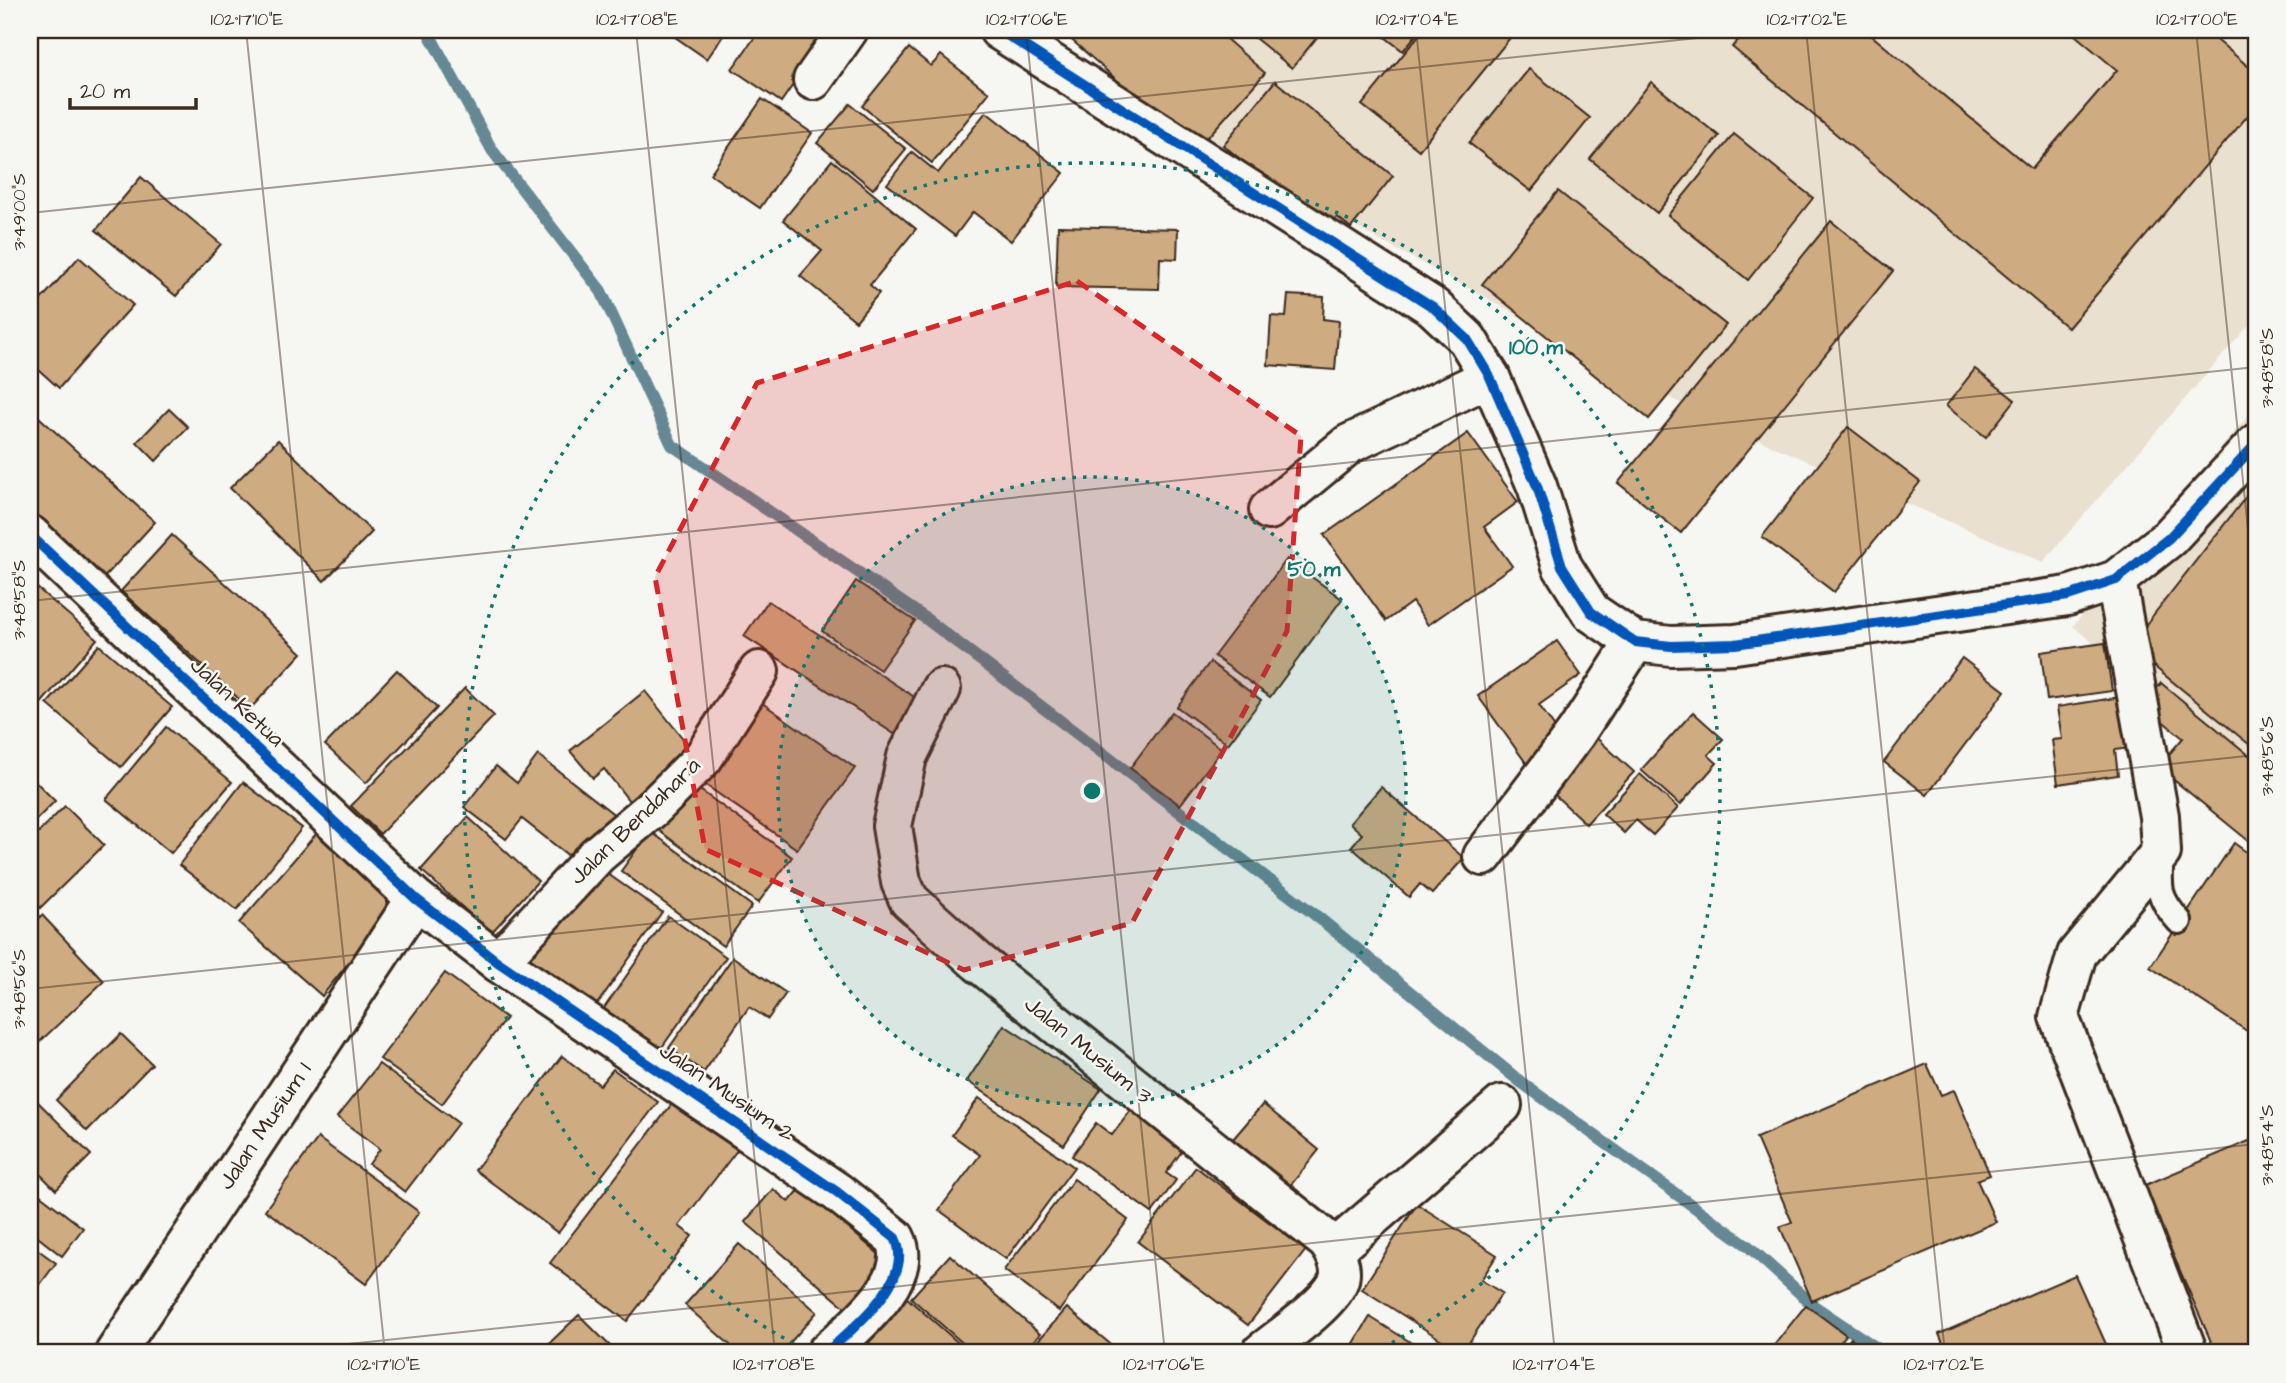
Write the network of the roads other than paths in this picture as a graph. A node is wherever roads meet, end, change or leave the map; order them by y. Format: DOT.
graph roads {
  1 [pos="848,30"];
  2 [pos="999,30"];
  3 [pos="813,79"];
  4 [pos="1490,377"];
  5 [pos="2256,444"];
  6 [pos="1269,509"];
  7 [pos="30,535"];
  8 [pos="2116,580"];
  9 [pos="1635,642"];
  10 [pos="759,671"];
  11 [pos="941,689"];
  12 [pos="2161,852"];
  13 [pos="1483,856"];
  14 [pos="416,899"];
  15 [pos="2179,921"];
  16 [pos="498,962"];
  17 [pos="1502,1105"];
  18 [pos="1334,1250"];
  19 [pos="115,1353"];
  20 [pos="825,1353"];
  21 [pos="1261,1353"];
  22 [pos="2188,1353"];
  1 -- 3 [label="street"];
  2 -- 4 [label="street"];
  4 -- 6 [label="street"];
  4 -- 9 [label="street"];
  5 -- 8 [label="street"];
  7 -- 14 [label="street, Jalan Ketua"];
  8 -- 9 [label="street"];
  8 -- 12 [label="street"];
  9 -- 13 [label="street"];
  10 -- 16 [label="street, Jalan Bendahara"];
  11 -- 18 [label="street, Jalan Musium 3"];
  12 -- 15 [label="lane"];
  12 -- 22 [label="street"];
  14 -- 16 [label="street, Jalan Musium 2"];
  14 -- 19 [label="street, Jalan Musium 1"];
  16 -- 20 [label="street, Jalan Musium 2"];
  17 -- 18 [label="street"];
  18 -- 21 [label="street"];
}
